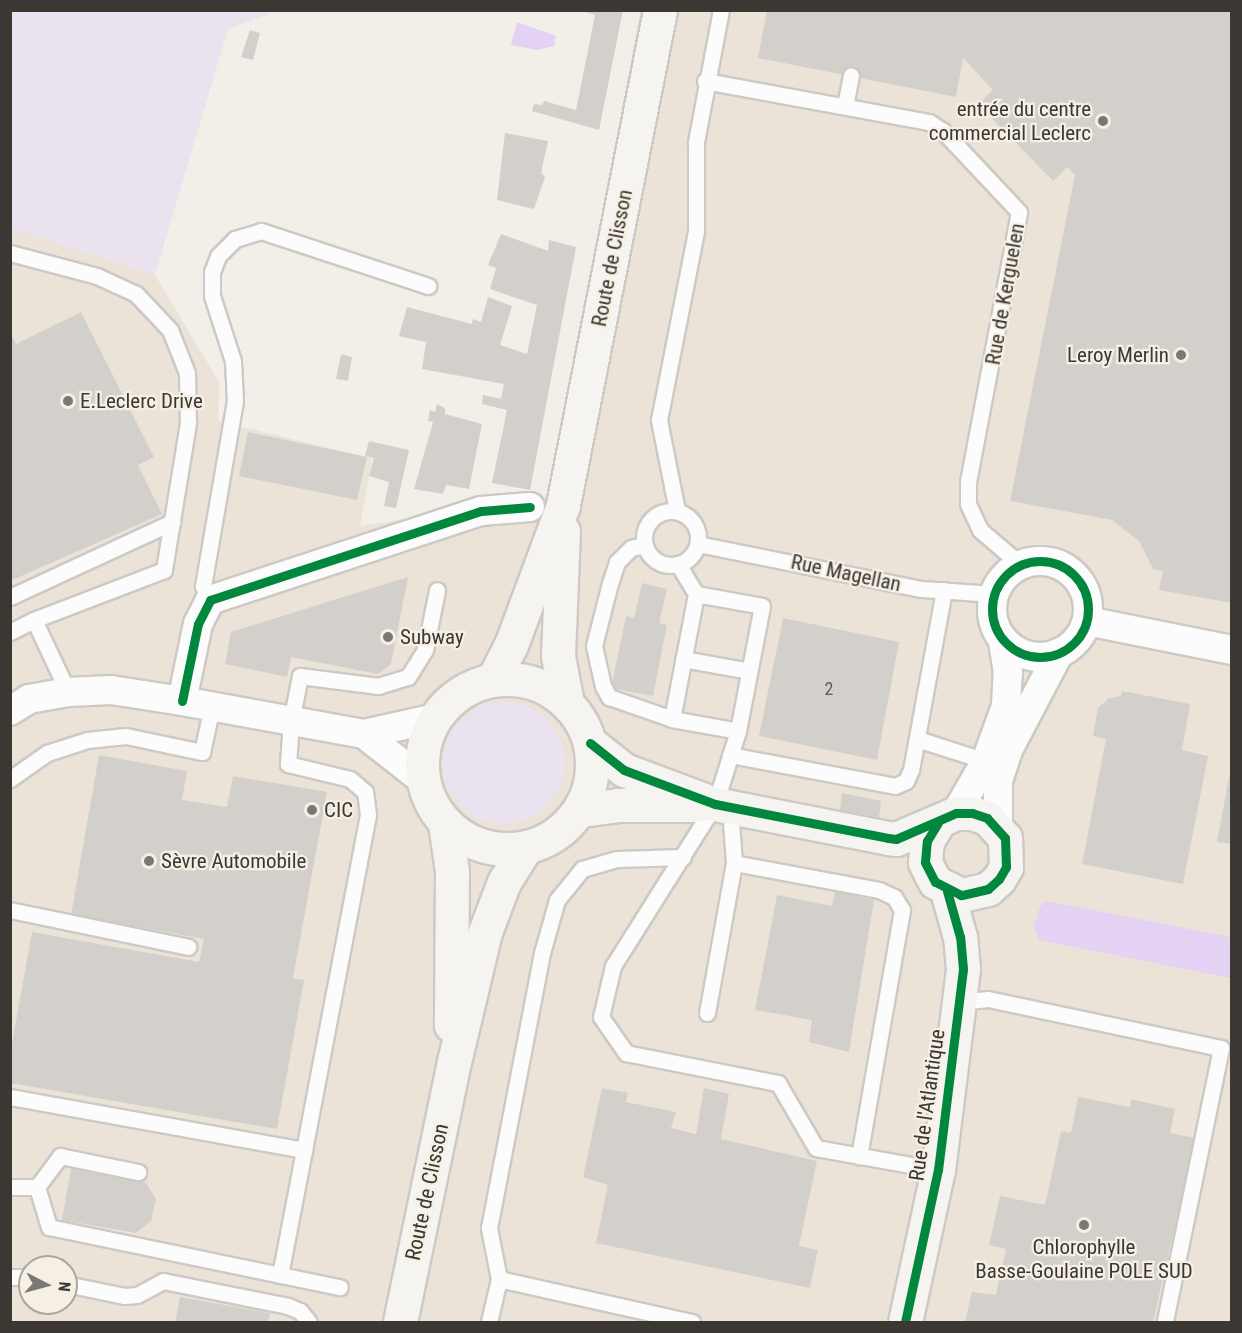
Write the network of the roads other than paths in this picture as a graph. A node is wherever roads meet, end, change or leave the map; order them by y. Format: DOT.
graph roads {
  1 [pos="660,10"];
  2 [pos="721,10"];
  3 [pos="851,76"];
  4 [pos="705,81"];
  5 [pos="845,106"];
  6 [pos="10,253"];
  7 [pos="428,286"];
  8 [pos="563,505"];
  9 [pos="530,507"];
  10 [pos="677,511"];
  11 [pos="172,522"];
  12 [pos="698,544"];
  13 [pos="645,546"];
  14 [pos="678,564"];
  15 [pos="1021,565"];
  16 [pos="437,590"];
  17 [pos="944,590"];
  18 [pos="696,594"];
  19 [pos="994,594"];
  20 [pos="10,597"];
  21 [pos="210,600"];
  22 [pos="34,620"];
  23 [pos="1087,621"];
  24 [pos="10,632"];
  25 [pos="1004,640"];
  26 [pos="1232,650"];
  27 [pos="1059,653"];
  28 [pos="683,659"];
  29 [pos="749,670"];
  30 [pos="493,680"];
  31 [pos="68,692"];
  32 [pos="182,701"];
  33 [pos="567,703"];
  34 [pos="212,706"];
  35 [pos="10,711"];
  36 [pos="436,718"];
  37 [pos="672,719"];
  38 [pos="291,721"];
  39 [pos="738,731"];
  40 [pos="364,734"];
  41 [pos="917,739"];
  42 [pos="590,742"];
  43 [pos="730,754"];
  44 [pos="986,761"];
  45 [pos="10,779"];
  46 [pos="424,781"];
  47 [pos="723,806"];
  48 [pos="579,810"];
  49 [pos="947,818"];
  50 [pos="446,823"];
  51 [pos="998,826"];
  52 [pos="896,839"];
  53 [pos="526,847"];
  54 [pos="683,857"];
  55 [pos="734,863"];
  56 [pos="941,886"];
  57 [pos="980,893"];
  58 [pos="10,910"];
  59 [pos="960,937"];
  60 [pos="188,947"];
  61 [pos="959,1002"];
  62 [pos="707,1013"];
  63 [pos="454,1062"];
  64 [pos="10,1096"];
  65 [pos="304,1150"];
  66 [pos="859,1156"];
  67 [pos="938,1170"];
  68 [pos="138,1172"];
  69 [pos="10,1186"];
  70 [pos="37,1187"];
  71 [pos="280,1275"];
  72 [pos="499,1279"];
  73 [pos="78,1286"];
  74 [pos="340,1287"];
  75 [pos="309,1323"];
  76 [pos="400,1323"];
  77 [pos="489,1323"];
  78 [pos="692,1323"];
  79 [pos="905,1323"];
  80 [pos="1165,1323"];
  1 -- 8 [label="main road, Route de Clisson"];
  2 -- 4 [label="lane"];
  3 -- 5 [label="lane"];
  4 -- 5 [label="lane, Rue de Kerguelen"];
  4 -- 10 [label="lane"];
  5 -- 15 [label="lane, Rue de Kerguelen"];
  6 -- 11 [label="lane"];
  7 -- 21 [label="lane"];
  8 -- 30 [label="main road, Route de Clisson"];
  8 -- 33 [label="main road, Route de Clisson"];
  9 -- 21 [label="street"];
  10 -- 12 [label="lane"];
  10 -- 13 [label="lane"];
  11 -- 20 [label="lane"];
  11 -- 22 [label="lane"];
  12 -- 14 [label="lane"];
  12 -- 17 [label="lane, Rue Magellan"];
  13 -- 14 [label="lane"];
  13 -- 37 [label="lane"];
  14 -- 18 [label="lane"];
  15 -- 19 [label="street"];
  15 -- 23 [label="street"];
  16 -- 38 [label="lane"];
  17 -- 19 [label="lane, Rue Magellan"];
  17 -- 41 [label="lane"];
  18 -- 28 [label="lane"];
  18 -- 29 [label="lane"];
  19 -- 25 [label="street"];
  21 -- 32 [label="street"];
  22 -- 24 [label="lane"];
  22 -- 31 [label="lane"];
  23 -- 26 [label="street"];
  23 -- 27 [label="street"];
  25 -- 27 [label="street"];
  25 -- 44 [label="street"];
  27 -- 51 [label="street"];
  28 -- 29 [label="lane"];
  28 -- 37 [label="lane"];
  29 -- 39 [label="lane"];
  30 -- 33 [label="main road, Route de Clisson"];
  30 -- 36 [label="main road, Route de Clisson"];
  31 -- 32 [label="street"];
  31 -- 35 [label="street"];
  32 -- 34 [label="street"];
  33 -- 42 [label="main road, Route de Clisson"];
  34 -- 38 [label="street"];
  34 -- 45 [label="lane"];
  36 -- 40 [label="street"];
  36 -- 46 [label="main road, Route de Clisson"];
  37 -- 39 [label="lane"];
  38 -- 40 [label="street"];
  38 -- 65 [label="lane"];
  39 -- 43 [label="lane"];
  40 -- 46 [label="street"];
  41 -- 43 [label="lane"];
  41 -- 44 [label="lane"];
  42 -- 47 [label="main road"];
  42 -- 48 [label="main road, Route de Clisson"];
  43 -- 47 [label="lane"];
  44 -- 49 [label="street"];
  46 -- 50 [label="main road, Route de Clisson"];
  47 -- 48 [label="main road"];
  47 -- 52 [label="main road"];
  47 -- 54 [label="lane"];
  47 -- 55 [label="lane"];
  48 -- 53 [label="main road, Route de Clisson"];
  49 -- 51 [label="main road"];
  49 -- 52 [label="main road"];
  49 -- 56 [label="main road"];
  50 -- 53 [label="main road, Route de Clisson"];
  50 -- 63 [label="main road, Route de Clisson"];
  51 -- 57 [label="main road"];
  52 -- 56 [label="main road"];
  53 -- 63 [label="main road, Route de Clisson"];
  54 -- 66 [label="lane"];
  54 -- 72 [label="lane"];
  55 -- 62 [label="lane"];
  55 -- 66 [label="lane"];
  56 -- 57 [label="main road"];
  56 -- 59 [label="main road, Rue de l'Atlantique"];
  57 -- 59 [label="main road, Rue de l'Atlantique"];
  58 -- 60 [label="lane"];
  59 -- 61 [label="main road, Rue de l'Atlantique"];
  61 -- 67 [label="main road, Rue de l'Atlantique"];
  61 -- 80 [label="lane"];
  63 -- 76 [label="main road, Route de Clisson"];
  64 -- 65 [label="lane"];
  65 -- 71 [label="lane"];
  66 -- 67 [label="lane"];
  67 -- 79 [label="main road, Rue de l'Atlantique"];
  68 -- 70 [label="lane"];
  69 -- 70 [label="lane"];
  70 -- 71 [label="lane"];
  71 -- 74 [label="lane"];
  72 -- 77 [label="lane"];
  72 -- 78 [label="lane"];
  73 -- 75 [label="lane"];
}
